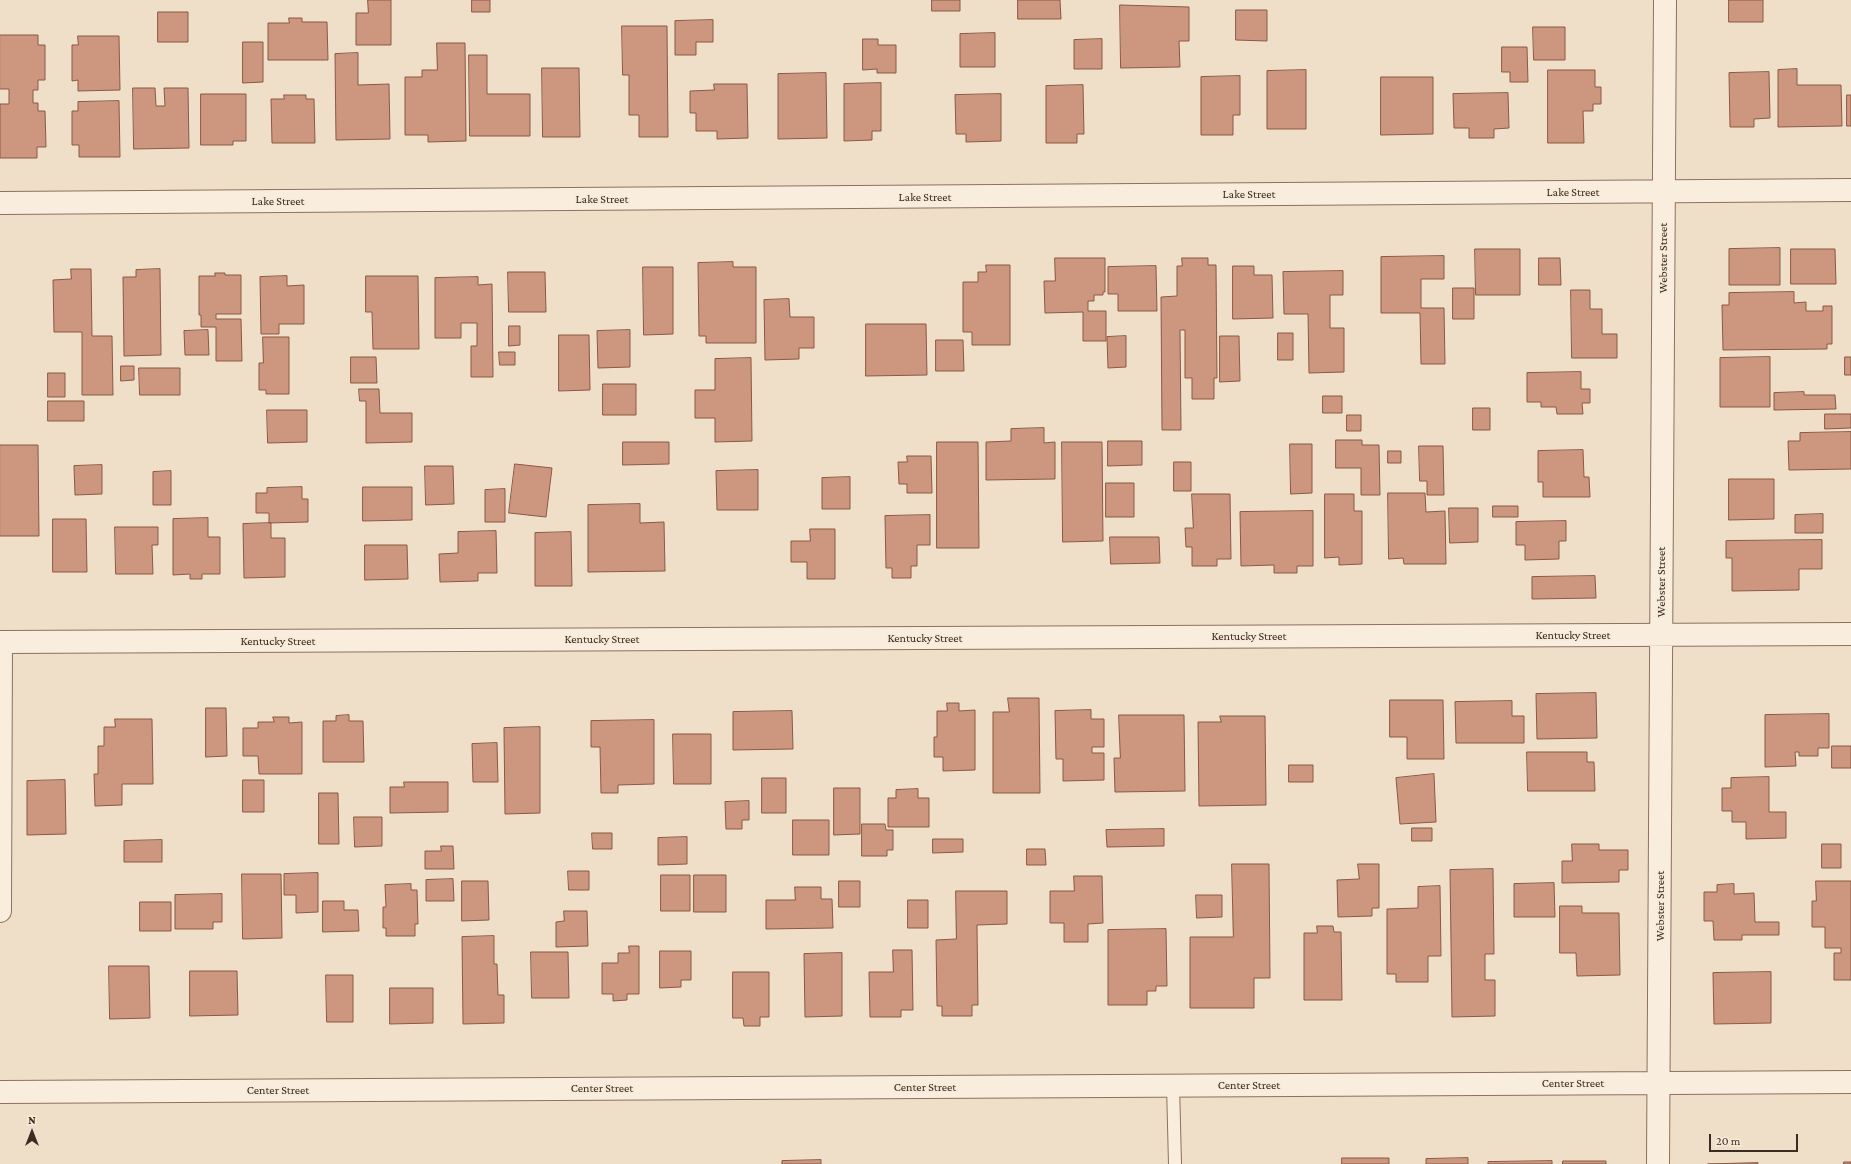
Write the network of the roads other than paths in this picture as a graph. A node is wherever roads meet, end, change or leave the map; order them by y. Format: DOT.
graph roads {
  1 [pos="1665,0"];
  2 [pos="1851,190"];
  3 [pos="1664,192"];
  4 [pos="0,203"];
  5 [pos="1851,634"];
  6 [pos="1661,635"];
  7 [pos="1,642"];
  8 [pos="0,911"];
  9 [pos="1851,1082"];
  10 [pos="1659,1083"];
  11 [pos="1173,1085"];
  12 [pos="0,1092"];
  13 [pos="1175,1164"];
  14 [pos="1658,1164"];
  1 -- 3 [label="street, Webster Street"];
  2 -- 3 [label="street, Lake Street"];
  3 -- 4 [label="street, Lake Street"];
  3 -- 6 [label="street, Webster Street"];
  5 -- 6 [label="street, Kentucky Street"];
  6 -- 7 [label="street, Kentucky Street"];
  6 -- 10 [label="street, Webster Street"];
  7 -- 8 [label="street"];
  9 -- 10 [label="street, Center Street"];
  10 -- 11 [label="street, Center Street"];
  10 -- 14 [label="street, Webster Street"];
  11 -- 12 [label="street, Center Street"];
  11 -- 13 [label="lane"];
}
